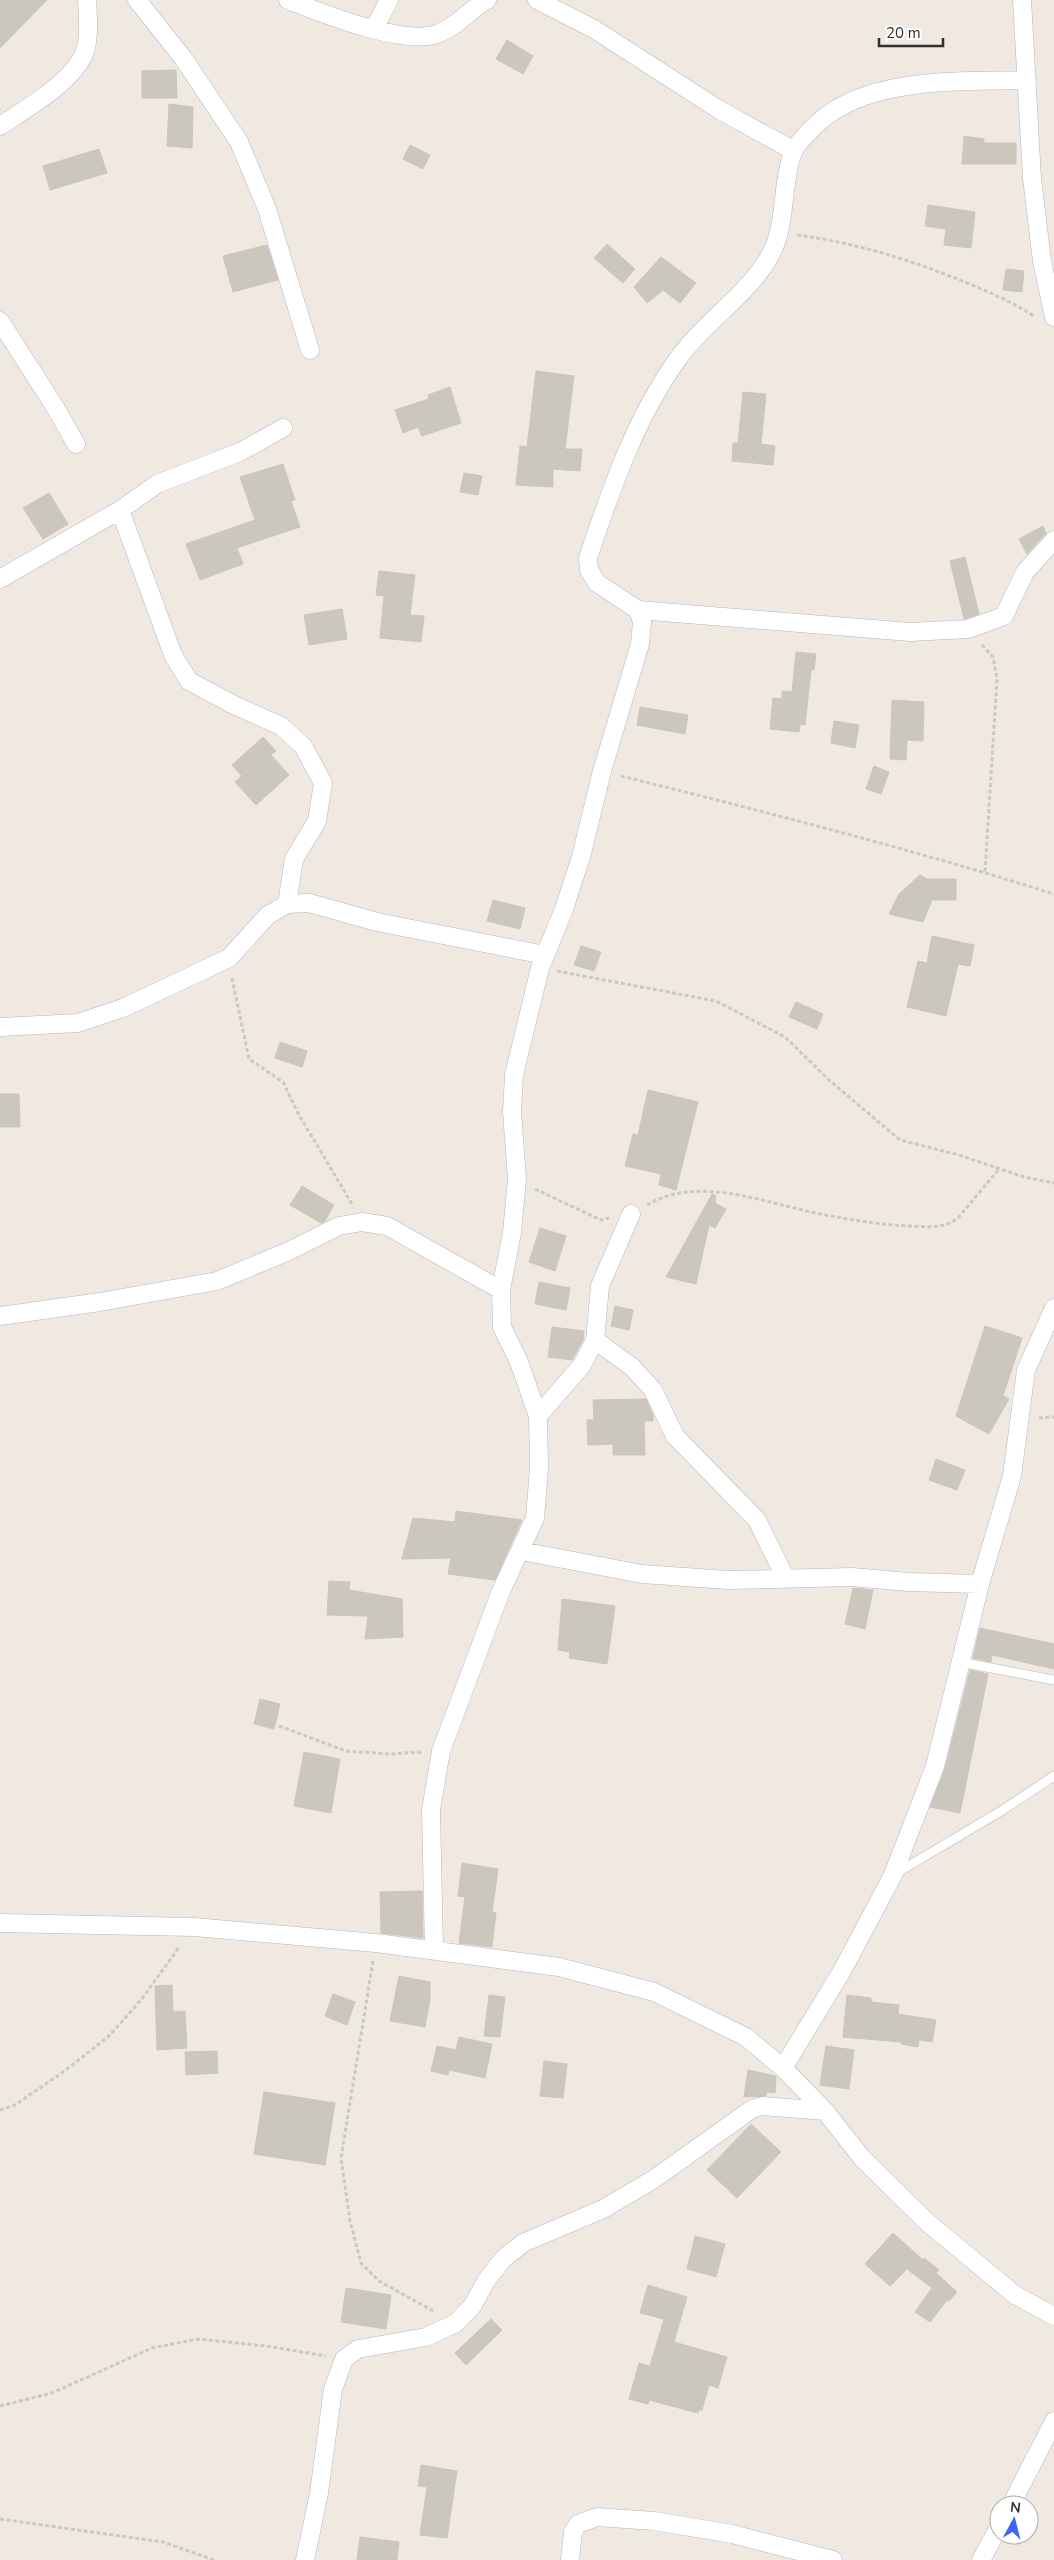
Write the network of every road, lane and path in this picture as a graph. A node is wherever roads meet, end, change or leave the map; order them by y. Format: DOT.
graph roads {
  1 [pos="87,0"];
  2 [pos="137,0"];
  3 [pos="288,0"];
  4 [pos="389,0"];
  5 [pos="487,0"];
  6 [pos="537,0"];
  7 [pos="1022,0"];
  8 [pos="374,29"];
  9 [pos="1027,80"];
  10 [pos="0,126"];
  11 [pos="794,151"];
  12 [pos="779,232"];
  13 [pos="1046,318"];
  14 [pos="0,321"];
  15 [pos="310,350"];
  16 [pos="283,428"];
  17 [pos="76,444"];
  18 [pos="120,510"];
  19 [pos="1054,540"];
  20 [pos="0,579"];
  21 [pos="638,610"];
  22 [pos="968,629"];
  23 [pos="602,771"];
  24 [pos="986,872"];
  25 [pos="1054,894"];
  26 [pos="287,904"];
  27 [pos="229,958"];
  28 [pos="542,962"];
  29 [pos="0,1027"];
  30 [pos="999,1169"];
  31 [pos="517,1179"];
  32 [pos="1054,1182"];
  33 [pos="631,1214"];
  34 [pos="362,1222"];
  35 [pos="501,1290"];
  36 [pos="1054,1308"];
  37 [pos="0,1316"];
  38 [pos="595,1340"];
  39 [pos="538,1416"];
  40 [pos="521,1551"];
  41 [pos="785,1577"];
  42 [pos="980,1584"];
  43 [pos="960,1662"];
  44 [pos="1054,1680"];
  45 [pos="279,1726"];
  46 [pos="441,1751"];
  47 [pos="1054,1776"];
  48 [pos="894,1875"];
  49 [pos="0,1923"];
  50 [pos="194,1927"];
  51 [pos="376,1943"];
  52 [pos="434,1950"];
  53 [pos="783,2068"];
  54 [pos="0,2110"];
  55 [pos="826,2111"];
  56 [pos="1054,2316"];
  57 [pos="456,2323"];
  58 [pos="344,2359"];
  59 [pos="0,2406"];
  60 [pos="1054,2421"];
  61 [pos="1016,2495"];
  62 [pos="0,2518"];
  63 [pos="989,2545"];
  64 [pos="214,2560"];
  65 [pos="305,2560"];
  66 [pos="570,2560"];
  67 [pos="833,2560"];
  68 [pos="981,2560"];
  1 -- 10 [label="street"];
  2 -- 15 [label="street"];
  3 -- 8 [label="street"];
  4 -- 8 [label="street"];
  5 -- 8 [label="street"];
  6 -- 11 [label="street"];
  7 -- 9 [label="street"];
  9 -- 11 [label="street"];
  9 -- 13 [label="street"];
  11 -- 12 [label="street"];
  12 -- 13 [label="path"];
  12 -- 21 [label="street"];
  14 -- 17 [label="street"];
  16 -- 18 [label="street"];
  18 -- 20 [label="street"];
  18 -- 26 [label="street"];
  19 -- 22 [label="street"];
  21 -- 22 [label="street"];
  21 -- 23 [label="street"];
  22 -- 24 [label="path"];
  23 -- 24 [label="path"];
  23 -- 28 [label="street"];
  24 -- 25 [label="path"];
  26 -- 27 [label="street"];
  26 -- 28 [label="street"];
  27 -- 29 [label="street"];
  27 -- 34 [label="path"];
  28 -- 30 [label="path"];
  28 -- 31 [label="street"];
  30 -- 32 [label="path"];
  30 -- 33 [label="path"];
  31 -- 33 [label="path"];
  31 -- 35 [label="street"];
  33 -- 38 [label="street"];
  34 -- 35 [label="street"];
  34 -- 37 [label="street"];
  35 -- 39 [label="street"];
  36 -- 42 [label="street"];
  38 -- 39 [label="street"];
  38 -- 41 [label="street"];
  39 -- 40 [label="street"];
  40 -- 41 [label="street"];
  40 -- 46 [label="street"];
  41 -- 42 [label="street"];
  42 -- 43 [label="street"];
  43 -- 44 [label="lane"];
  43 -- 48 [label="street"];
  45 -- 46 [label="path"];
  46 -- 52 [label="street"];
  47 -- 48 [label="lane"];
  48 -- 53 [label="street"];
  49 -- 50 [label="street"];
  50 -- 51 [label="street"];
  50 -- 54 [label="path"];
  51 -- 52 [label="street"];
  51 -- 57 [label="path"];
  52 -- 53 [label="street"];
  53 -- 55 [label="street"];
  55 -- 56 [label="street"];
  55 -- 57 [label="street"];
  57 -- 58 [label="street"];
  58 -- 59 [label="path"];
  58 -- 65 [label="street"];
  60 -- 61 [label="street"];
  62 -- 64 [label="path"];
  63 -- 68 [label="street"];
  66 -- 67 [label="street"];
}
